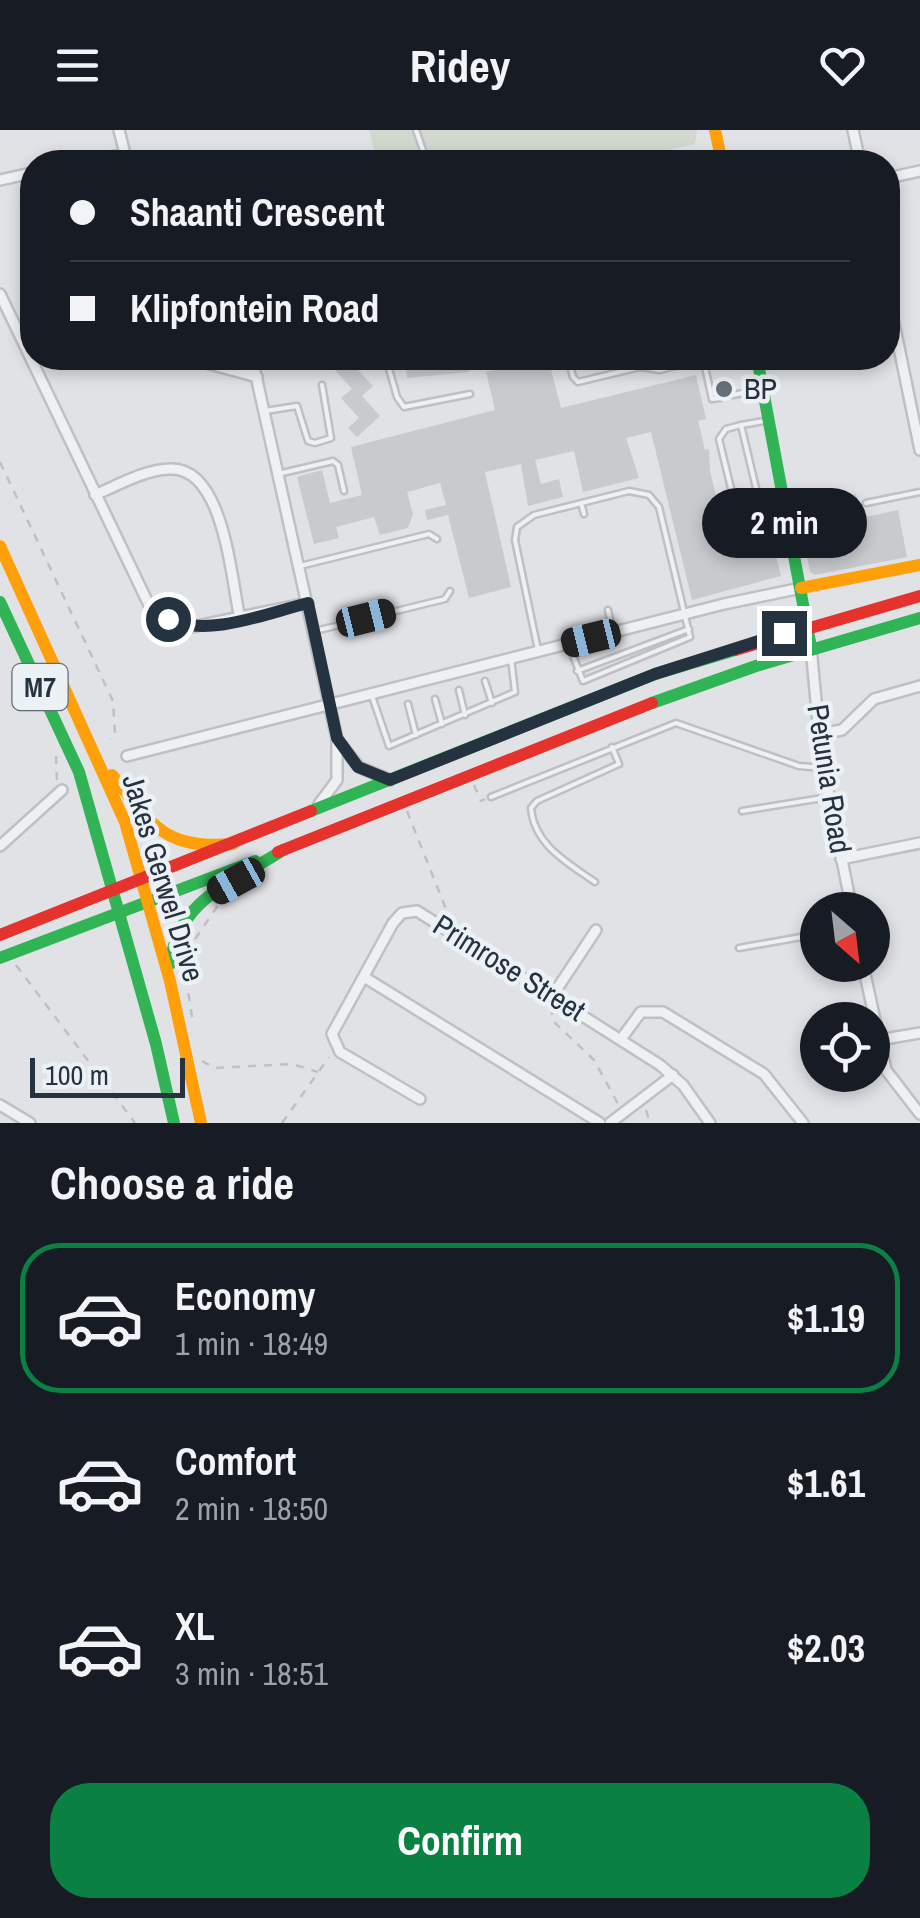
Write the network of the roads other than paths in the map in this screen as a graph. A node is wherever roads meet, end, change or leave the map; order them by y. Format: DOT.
graph roads {
  1 [pos="0,294"];
  2 [pos="20,336"];
  3 [pos="900,352"];
  4 [pos="36,370"];
  5 [pos="232,370"];
  6 [pos="256,370"];
  7 [pos="389,370"];
  8 [pos="571,370"];
  9 [pos="628,370"];
  10 [pos="706,370"];
  11 [pos="760,370"];
  12 [pos="258,377"];
  13 [pos="322,386"];
  14 [pos="763,389"];
  15 [pos="470,394"];
  16 [pos="733,395"];
  17 [pos="720,398"];
  18 [pos="263,412"];
  19 [pos="769,420"];
  20 [pos="741,426"];
  21 [pos="920,450"];
  22 [pos="278,474"];
  23 [pos="344,491"];
  24 [pos="920,492"];
  25 [pos="95,494"];
  26 [pos="581,503"];
  27 [pos="866,504"];
  28 [pos="584,514"];
  29 [pos="437,539"];
  30 [pos="0,546"];
  31 [pos="300,566"];
  32 [pos="920,566"];
  33 [pos="800,588"];
  34 [pos="450,591"];
  35 [pos="920,596"];
  36 [pos="0,602"];
  37 [pos="308,603"];
  38 [pos="608,610"];
  39 [pos="686,614"];
  40 [pos="920,618"];
  41 [pos="240,619"];
  42 [pos="808,626"];
  43 [pos="690,630"];
  44 [pos="315,631"];
  45 [pos="613,632"];
  46 [pos="568,643"];
  47 [pos="812,646"];
  48 [pos="538,650"];
  49 [pos="511,658"];
  50 [pos="576,672"];
  51 [pos="485,681"];
  52 [pos="920,686"];
  53 [pos="459,690"];
  54 [pos="372,693"];
  55 [pos="435,699"];
  56 [pos="492,703"];
  57 [pos="331,704"];
  58 [pos="408,704"];
  59 [pos="466,714"];
  60 [pos="442,724"];
  61 [pos="818,734"];
  62 [pos="416,735"];
  63 [pos="337,738"];
  64 [pos="612,747"];
  65 [pos="127,756"];
  66 [pos="100,760"];
  67 [pos="823,768"];
  68 [pos="390,780"];
  69 [pos="59,786"];
  70 [pos="491,797"];
  71 [pos="829,797"];
  72 [pos="742,810"];
  73 [pos="305,815"];
  74 [pos="920,843"];
  75 [pos="233,844"];
  76 [pos="0,846"];
  77 [pos="283,850"];
  78 [pos="841,859"];
  79 [pos="142,880"];
  80 [pos="595,882"];
  81 [pos="114,892"];
  82 [pos="848,892"];
  83 [pos="149,903"];
  84 [pos="120,914"];
  85 [pos="596,930"];
  86 [pos="0,936"];
  87 [pos="800,937"];
  88 [pos="740,948"];
  89 [pos="0,958"];
  90 [pos="364,977"];
  91 [pos="170,982"];
  92 [pos="553,995"];
  93 [pos="920,1034"];
  94 [pos="621,1038"];
  95 [pos="890,1038"];
  96 [pos="673,1075"];
  97 [pos="890,1076"];
  98 [pos="420,1099"];
  99 [pos="0,1106"];
  100 [pos="919,1119"];
  101 [pos="30,1123"];
  102 [pos="174,1123"];
  103 [pos="202,1123"];
  104 [pos="600,1123"];
  105 [pos="610,1123"];
  106 [pos="710,1123"];
  107 [pos="803,1123"];
  1 -- 2 [label="street"];
  3 -- 21 [label="street"];
  4 -- 25 [label="street"];
  5 -- 12 [label="street"];
  6 -- 12 [label="street"];
  7 -- 15 [label="lane"];
  8 -- 9 [label="lane"];
  10 -- 17 [label="lane"];
  11 -- 14 [label="main road"];
  12 -- 18 [label="street"];
  13 -- 18 [label="lane"];
  14 -- 16 [label="lane"];
  14 -- 19 [label="main road"];
  18 -- 22 [label="street"];
  19 -- 20 [label="lane"];
  19 -- 33 [label="main road"];
  20 -- 20 [label="lane"];
  22 -- 23 [label="lane"];
  22 -- 31 [label="street"];
  24 -- 27 [label="lane"];
  25 -- 41 [label="street"];
  25 -- 41 [label="street"];
  26 -- 28 [label="lane"];
  26 -- 39 [label="lane"];
  26 -- 48 [label="lane"];
  29 -- 31 [label="lane"];
  30 -- 66 [label="main road, Jakes Gerwel Drive / M7"];
  31 -- 37 [label="street"];
  32 -- 33 [label="main road"];
  33 -- 39 [label="street"];
  33 -- 42 [label="main road"];
  34 -- 44 [label="lane"];
  35 -- 42 [label="main road"];
  36 -- 81 [label="main road, Jakes Gerwel Drive / M7"];
  37 -- 41 [label="street"];
  37 -- 44 [label="street"];
  38 -- 45 [label="lane"];
  39 -- 43 [label="lane"];
  39 -- 45 [label="street"];
  40 -- 47 [label="main road"];
  42 -- 47 [label="main road"];
  42 -- 68 [label="main road"];
  43 -- 50 [label="lane"];
  43 -- 50 [label="lane"];
  44 -- 57 [label="street"];
  45 -- 46 [label="street"];
  46 -- 48 [label="street"];
  46 -- 50 [label="lane"];
  47 -- 61 [label="street, Petunia Road"];
  47 -- 77 [label="main road"];
  48 -- 49 [label="street"];
  49 -- 54 [label="street"];
  49 -- 56 [label="lane"];
  51 -- 56 [label="lane"];
  52 -- 61 [label="street"];
  53 -- 59 [label="lane"];
  54 -- 57 [label="street"];
  54 -- 62 [label="lane"];
  55 -- 60 [label="lane"];
  56 -- 59 [label="lane"];
  57 -- 63 [label="street"];
  57 -- 65 [label="street"];
  58 -- 62 [label="lane"];
  59 -- 60 [label="lane"];
  60 -- 62 [label="lane"];
  61 -- 67 [label="street, Petunia Road"];
  63 -- 68 [label="street"];
  63 -- 73 [label="street"];
  64 -- 67 [label="lane"];
  64 -- 70 [label="lane"];
  64 -- 80 [label="lane"];
  66 -- 75 [label="main road"];
  66 -- 79 [label="main road, Jakes Gerwel Drive / M7"];
  67 -- 71 [label="street, Petunia Road"];
  68 -- 73 [label="main road"];
  69 -- 76 [label="street"];
  71 -- 72 [label="lane"];
  71 -- 78 [label="street, Petunia Road"];
  73 -- 75 [label="main road"];
  74 -- 78 [label="street"];
  75 -- 79 [label="main road"];
  77 -- 83 [label="main road"];
  77 -- 91 [label="main road"];
  78 -- 82 [label="street, Petunia Road"];
  79 -- 81 [label="main road"];
  79 -- 83 [label="main road, Jakes Gerwel Drive / M7"];
  81 -- 84 [label="main road, Jakes Gerwel Drive / M7"];
  81 -- 86 [label="main road"];
  83 -- 84 [label="main road"];
  83 -- 91 [label="main road, Jakes Gerwel Drive / M7"];
  84 -- 89 [label="main road"];
  84 -- 102 [label="main road, Jakes Gerwel Drive / M7"];
  85 -- 92 [label="street"];
  87 -- 88 [label="lane"];
  90 -- 92 [label="street, Primrose Street"];
  90 -- 98 [label="street, Primrose Street"];
  90 -- 104 [label="street"];
  91 -- 103 [label="main road, Jakes Gerwel Drive / M7"];
  92 -- 94 [label="street, Primrose Street"];
  93 -- 95 [label="street"];
  94 -- 96 [label="street, Primrose Street"];
  94 -- 107 [label="street"];
  96 -- 105 [label="street"];
  96 -- 106 [label="street, Primrose Street"];
  97 -- 100 [label="street"];
  99 -- 101 [label="street"];
}
